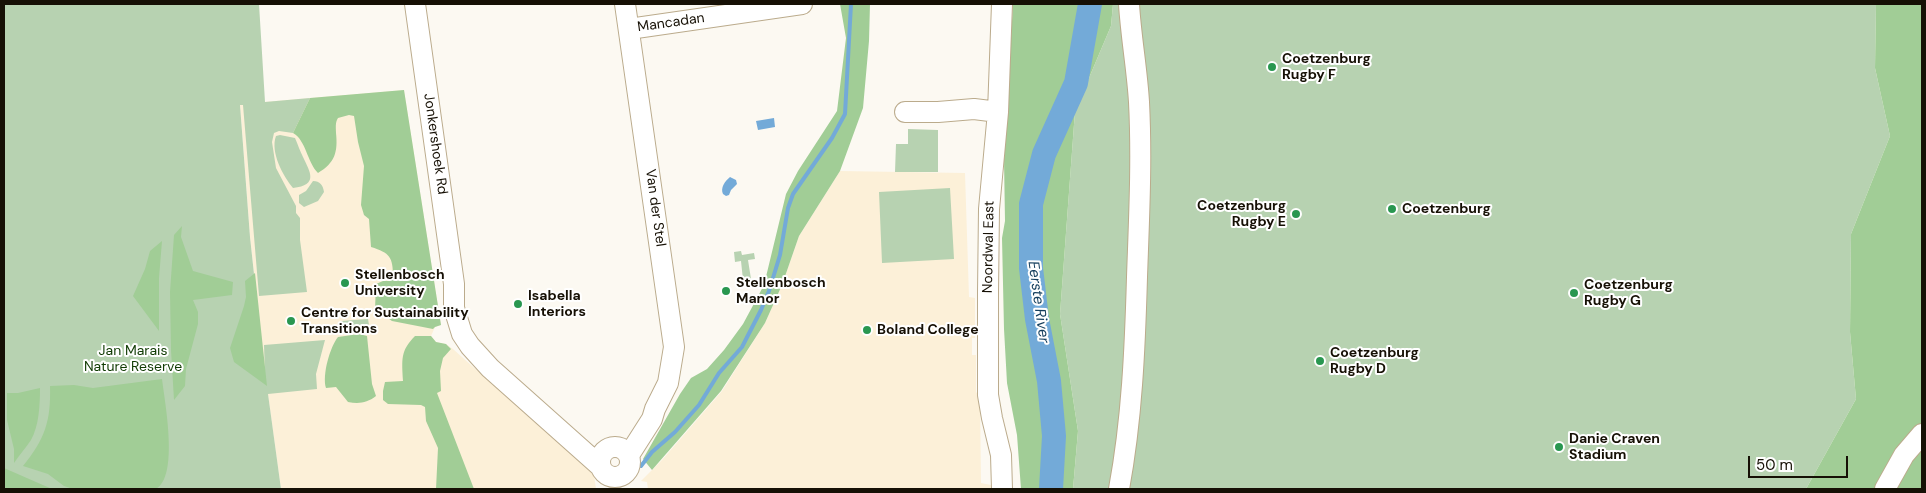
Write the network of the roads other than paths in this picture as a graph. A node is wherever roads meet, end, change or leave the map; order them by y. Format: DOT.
graph roads {
  1 [pos="415,4"];
  2 [pos="625,4"];
  3 [pos="802,4"];
  4 [pos="1002,4"];
  5 [pos="1129,4"];
  6 [pos="629,29"];
  7 [pos="906,112"];
  8 [pos="998,112"];
  9 [pos="1922,434"];
  10 [pos="615,468"];
  11 [pos="1002,489"];
  12 [pos="1119,489"];
  13 [pos="1885,489"];
  1 -- 10 [label="street, Jonkershoek Rd"];
  2 -- 6 [label="street, Van der Stel"];
  3 -- 6 [label="street, Mancadan"];
  4 -- 8 [label="street, Noordwal East"];
  5 -- 12 [label="street"];
  6 -- 10 [label="street, Van der Stel"];
  7 -- 8 [label="street"];
  8 -- 11 [label="street, Noordwal East"];
  9 -- 13 [label="street"];
}
